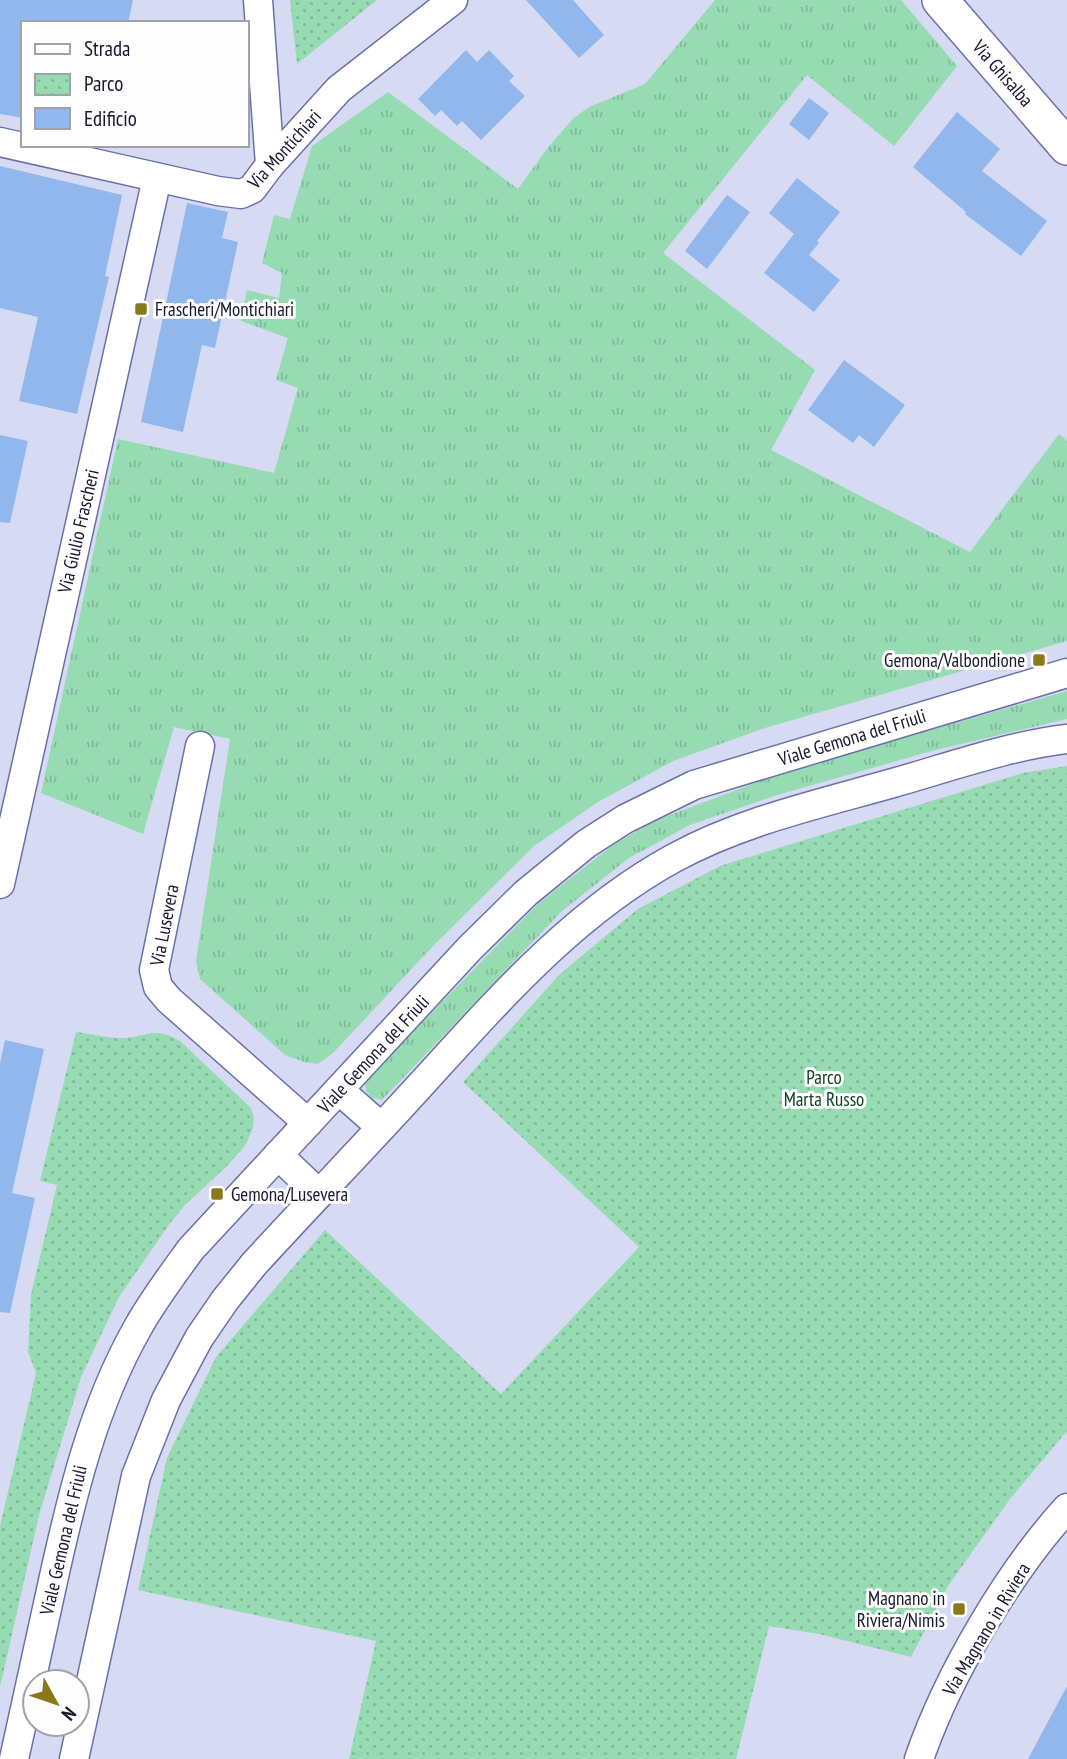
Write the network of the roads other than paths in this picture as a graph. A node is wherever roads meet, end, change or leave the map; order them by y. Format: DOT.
graph roads {
  1 [pos="258,0"];
  2 [pos="453,0"];
  3 [pos="940,0"];
  4 [pos="0,142"];
  5 [pos="21,147"];
  6 [pos="22,147"];
  7 [pos="1067,147"];
  8 [pos="270,165"];
  9 [pos="158,178"];
  10 [pos="1067,673"];
  11 [pos="1067,739"];
  12 [pos="200,746"];
  13 [pos="0,884"];
  14 [pos="339,1090"];
  15 [pos="308,1123"];
  16 [pos="381,1128"];
  17 [pos="278,1155"];
  18 [pos="320,1194"];
  19 [pos="1067,1508"];
  20 [pos="13,1759"];
  21 [pos="74,1759"];
  22 [pos="919,1759"];
  1 -- 8 [label="street"];
  2 -- 8 [label="street, Via Montichiari"];
  3 -- 7 [label="street, Via Ghisalba"];
  4 -- 5 [label="street, Via Montichiari"];
  6 -- 9 [label="street, Via Montichiari"];
  8 -- 9 [label="street, Via Montichiari"];
  9 -- 13 [label="street, Via Giulio Frascheri"];
  10 -- 14 [label="street, Viale Gemona del Friuli"];
  11 -- 16 [label="street"];
  12 -- 15 [label="street, Via Lusevera"];
  14 -- 15 [label="street, Viale Gemona del Friuli"];
  14 -- 16 [label="street"];
  15 -- 17 [label="street, Viale Gemona del Friuli"];
  16 -- 18 [label="street"];
  17 -- 18 [label="street"];
  17 -- 20 [label="street, Viale Gemona del Friuli"];
  18 -- 21 [label="street"];
  19 -- 22 [label="street, Via Magnano in Riviera"];
}
